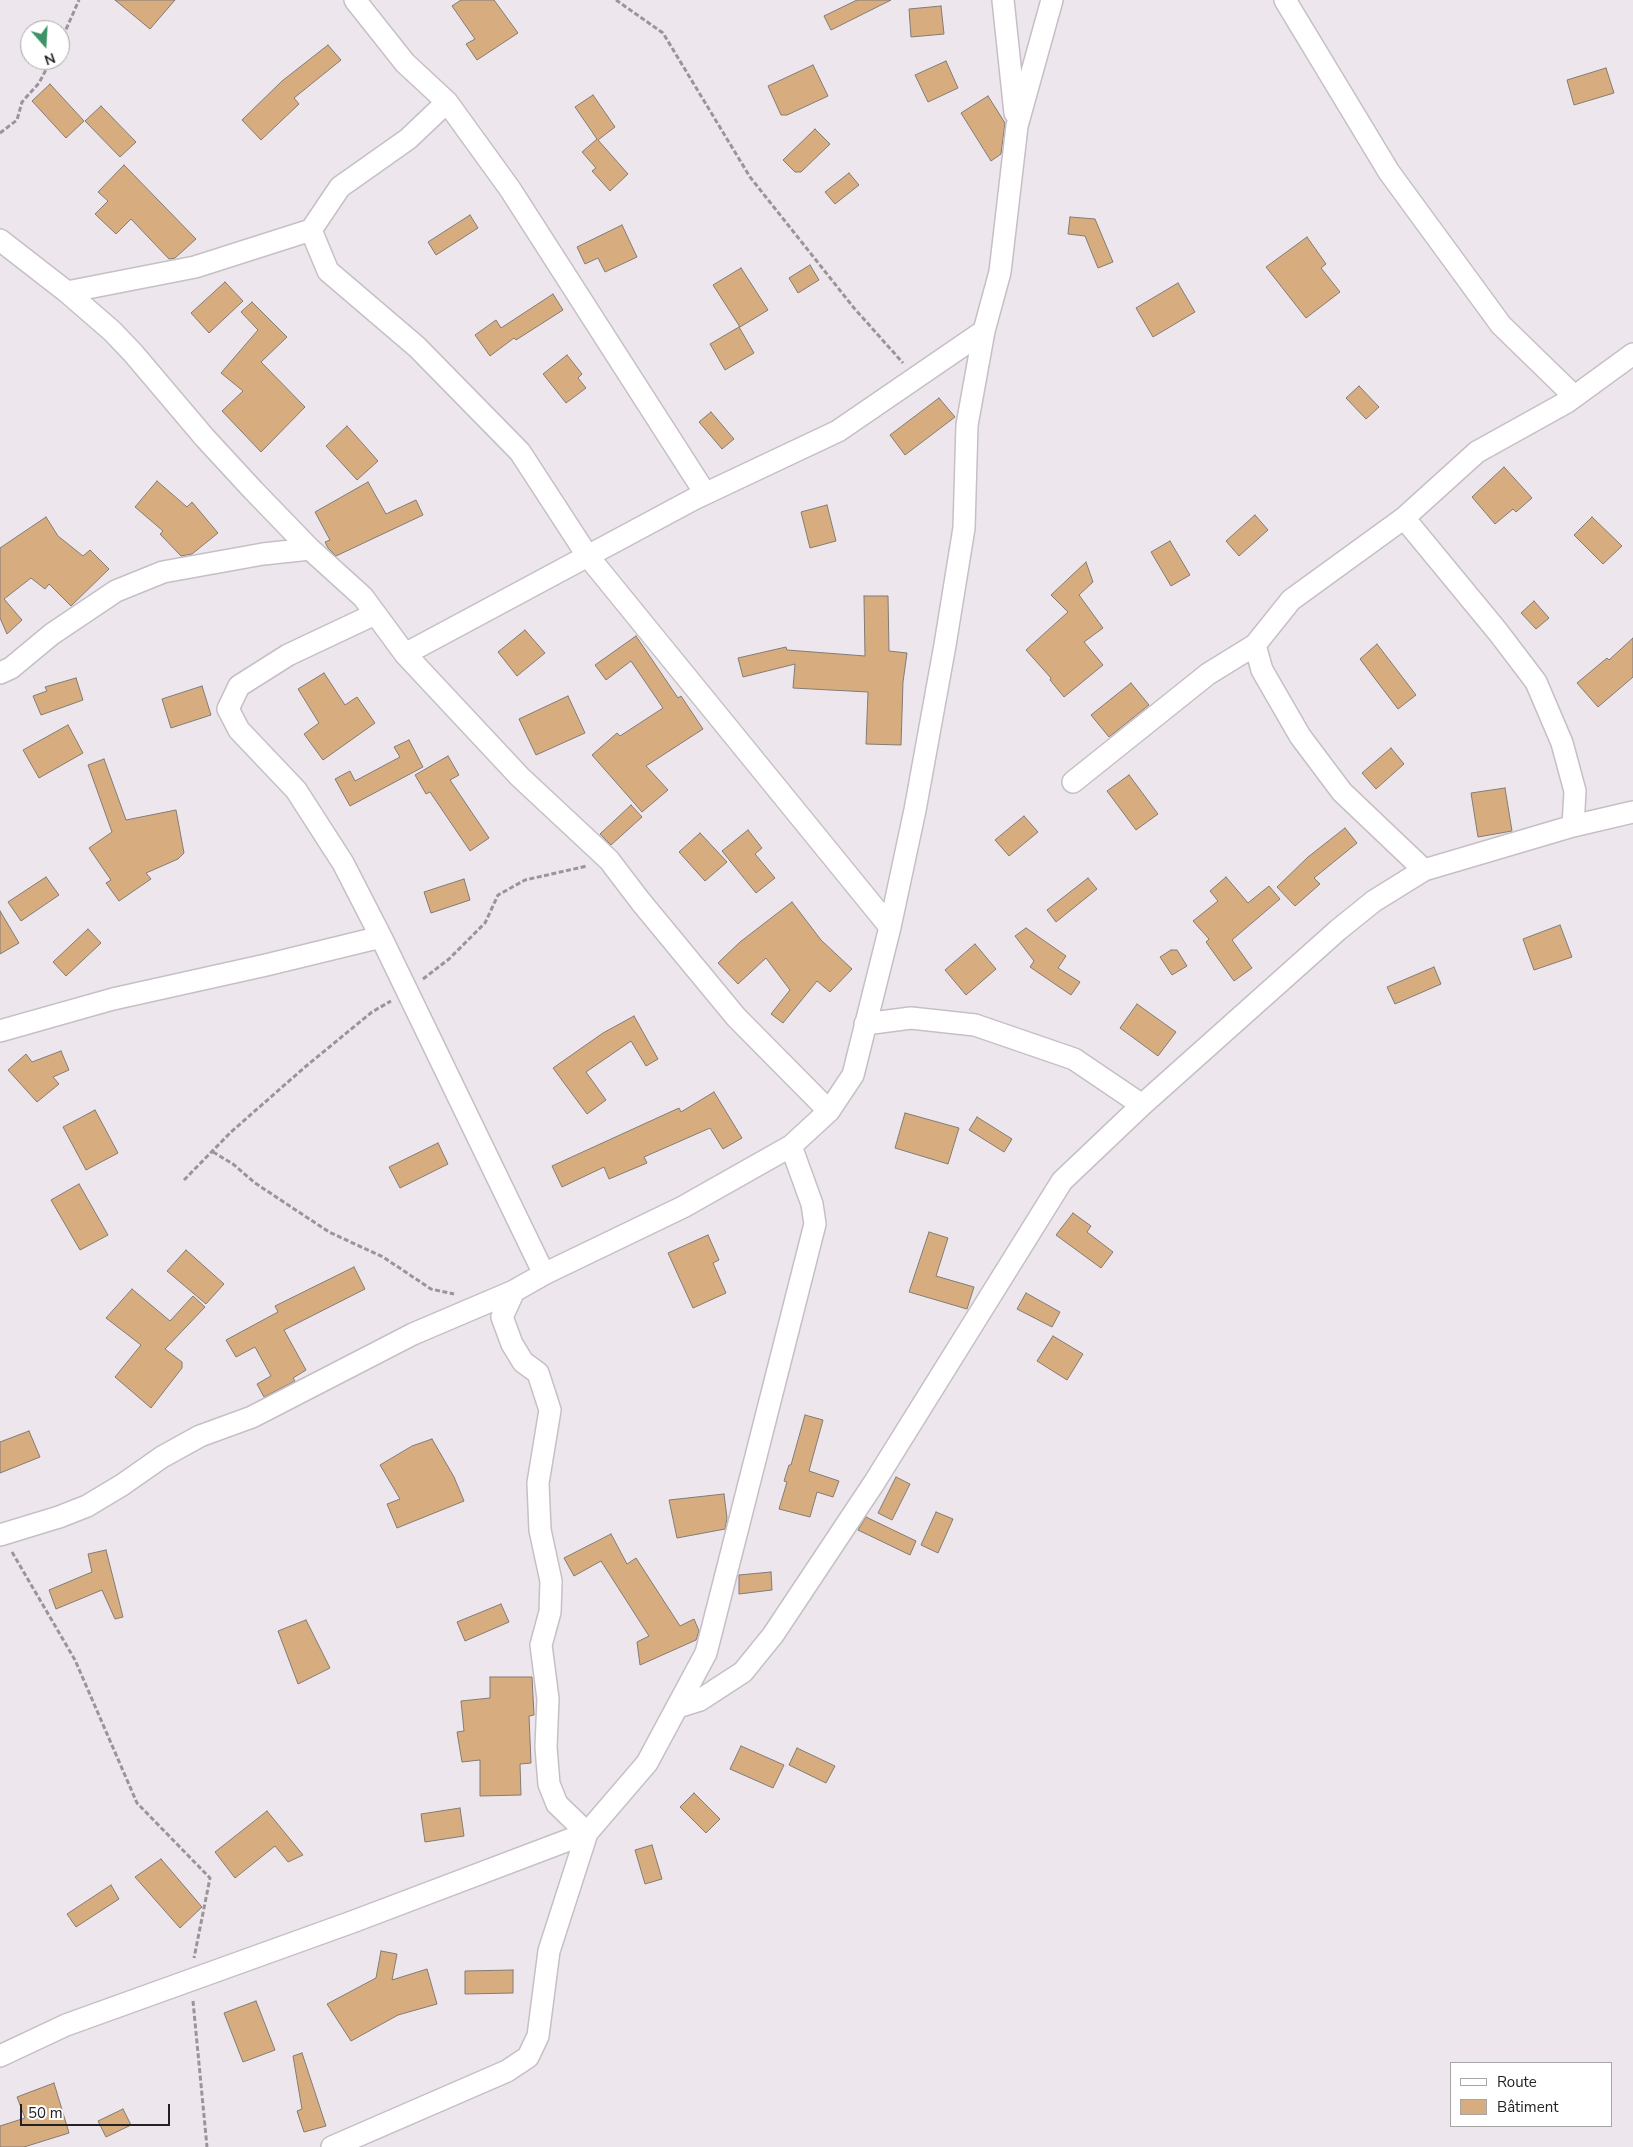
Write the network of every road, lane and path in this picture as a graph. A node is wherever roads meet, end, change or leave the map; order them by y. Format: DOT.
graph roads {
  1 [pos="79,0"];
  2 [pos="355,0"];
  3 [pos="616,0"];
  4 [pos="1003,0"];
  5 [pos="1052,0"];
  6 [pos="1285,0"];
  7 [pos="70,20"];
  8 [pos="45,70"];
  9 [pos="447,102"];
  10 [pos="1017,126"];
  11 [pos="0,133"];
  12 [pos="312,230"];
  13 [pos="0,240"];
  14 [pos="67,292"];
  15 [pos="984,331"];
  16 [pos="1633,354"];
  17 [pos="917,379"];
  18 [pos="1574,396"];
  19 [pos="705,494"];
  20 [pos="1404,518"];
  21 [pos="310,549"];
  22 [pos="587,555"];
  23 [pos="375,614"];
  24 [pos="1254,645"];
  25 [pos="405,654"];
  26 [pos="0,673"];
  27 [pos="1073,782"];
  28 [pos="1633,812"];
  29 [pos="1573,826"];
  30 [pos="1424,870"];
  31 [pos="890,927"];
  32 [pos="381,937"];
  33 [pos="866,1024"];
  34 [pos="0,1031"];
  35 [pos="1142,1105"];
  36 [pos="829,1111"];
  37 [pos="791,1146"];
  38 [pos="213,1152"];
  39 [pos="544,1274"];
  40 [pos="514,1291"];
  41 [pos="457,1294"];
  42 [pos="1,1534"];
  43 [pos="678,1707"];
  44 [pos="587,1833"];
  45 [pos="190,1979"];
  46 [pos="0,2056"];
  47 [pos="207,2147"];
  48 [pos="332,2147"];
  1 -- 7 [label="path"];
  2 -- 9 [label="street"];
  3 -- 17 [label="path"];
  4 -- 10 [label="street"];
  5 -- 10 [label="street"];
  6 -- 18 [label="street"];
  8 -- 11 [label="path"];
  9 -- 12 [label="street"];
  9 -- 19 [label="street"];
  10 -- 15 [label="street"];
  12 -- 14 [label="street"];
  12 -- 22 [label="street"];
  13 -- 14 [label="street"];
  14 -- 21 [label="street"];
  15 -- 17 [label="street"];
  15 -- 31 [label="street"];
  16 -- 18 [label="street"];
  17 -- 19 [label="street"];
  18 -- 20 [label="street"];
  19 -- 22 [label="street"];
  20 -- 24 [label="street"];
  20 -- 29 [label="street"];
  21 -- 23 [label="street"];
  21 -- 26 [label="street"];
  22 -- 25 [label="street"];
  22 -- 31 [label="street"];
  23 -- 25 [label="street"];
  23 -- 32 [label="street"];
  24 -- 27 [label="street"];
  24 -- 30 [label="street"];
  25 -- 36 [label="street"];
  28 -- 29 [label="street"];
  29 -- 30 [label="street"];
  30 -- 35 [label="street"];
  31 -- 33 [label="street"];
  32 -- 34 [label="street"];
  32 -- 39 [label="street"];
  33 -- 35 [label="street"];
  33 -- 36 [label="street"];
  35 -- 43 [label="street"];
  36 -- 37 [label="street"];
  37 -- 39 [label="street"];
  37 -- 43 [label="street"];
  38 -- 41 [label="path"];
  39 -- 40 [label="street"];
  40 -- 42 [label="street"];
  40 -- 44 [label="street"];
  42 -- 45 [label="path"];
  43 -- 44 [label="street"];
  44 -- 45 [label="street"];
  44 -- 48 [label="street"];
  45 -- 46 [label="street"];
  45 -- 47 [label="path"];
}
